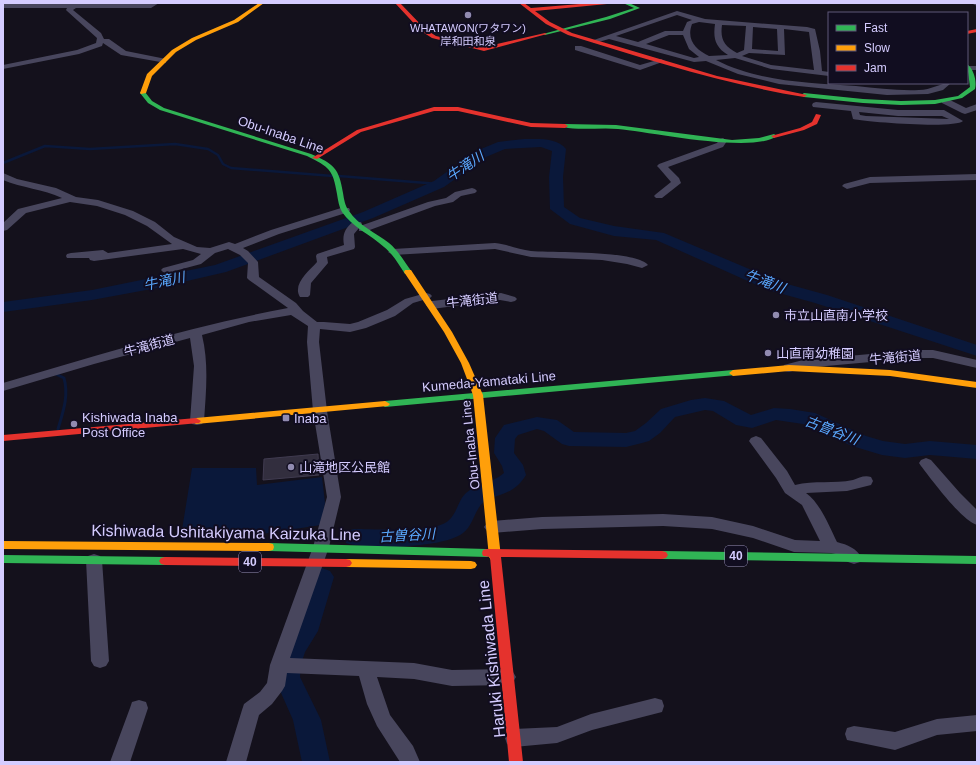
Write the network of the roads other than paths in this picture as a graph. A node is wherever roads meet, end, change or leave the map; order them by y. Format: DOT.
graph roads {
  1 [pos="156,3"];
  2 [pos="262,3"];
  3 [pos="397,3"];
  4 [pos="521,3"];
  5 [pos="607,3"];
  6 [pos="625,3"];
  7 [pos="974,3"];
  8 [pos="977,4"];
  9 [pos="3,6"];
  10 [pos="74,6"];
  11 [pos="530,10"];
  12 [pos="698,20"];
  13 [pos="719,23"];
  14 [pos="750,25"];
  15 [pos="780,27"];
  16 [pos="560,29"];
  17 [pos="685,33"];
  18 [pos="611,37"];
  19 [pos="101,41"];
  20 [pos="595,41"];
  21 [pos="638,45"];
  22 [pos="691,46"];
  23 [pos="748,50"];
  24 [pos="664,52"];
  25 [pos="737,56"];
  26 [pos="163,60"];
  27 [pos="708,60"];
  28 [pos="661,61"];
  29 [pos="3,67"];
  30 [pos="970,67"];
  31 [pos="818,73"];
  32 [pos="828,74"];
  33 [pos="915,84"];
  34 [pos="946,84"];
  35 [pos="927,92"];
  36 [pos="816,101"];
  37 [pos="945,102"];
  38 [pos="977,107"];
  39 [pos="855,110"];
  40 [pos="965,111"];
  41 [pos="818,115"];
  42 [pos="977,116"];
  43 [pos="722,141"];
  44 [pos="315,158"];
  45 [pos="3,176"];
  46 [pos="977,177"];
  47 [pos="847,186"];
  48 [pos="472,191"];
  49 [pos="659,196"];
  50 [pos="71,199"];
  51 [pos="345,210"];
  52 [pos="360,226"];
  53 [pos="3,228"];
  54 [pos="184,246"];
  55 [pos="239,250"];
  56 [pos="211,251"];
  57 [pos="393,252"];
  58 [pos="118,255"];
  59 [pos="71,256"];
  60 [pos="94,258"];
  61 [pos="642,265"];
  62 [pos="167,270"];
  63 [pos="304,295"];
  64 [pos="511,299"];
  65 [pos="429,301"];
  66 [pos="297,312"];
  67 [pos="314,325"];
  68 [pos="195,333"];
  69 [pos="977,364"];
  70 [pos="846,365"];
  71 [pos="789,368"];
  72 [pos="977,385"];
  73 [pos="3,387"];
  74 [pos="478,395"];
  75 [pos="320,411"];
  76 [pos="197,421"];
  77 [pos="3,438"];
  78 [pos="756,442"];
  79 [pos="926,463"];
  80 [pos="866,481"];
  81 [pos="792,491"];
  82 [pos="977,519"];
  83 [pos="492,527"];
  84 [pos="3,545"];
  85 [pos="321,547"];
  86 [pos="831,547"];
  87 [pos="495,553"];
  88 [pos="854,558"];
  89 [pos="3,559"];
  90 [pos="94,560"];
  91 [pos="977,560"];
  92 [pos="316,563"];
  93 [pos="492,566"];
  94 [pos="100,661"];
  95 [pos="279,665"];
  96 [pos="366,669"];
  97 [pos="507,677"];
  98 [pos="655,706"];
  99 [pos="139,708"];
  100 [pos="977,723"];
  101 [pos="854,734"];
  102 [pos="514,738"];
  103 [pos="120,762"];
  104 [pos="236,762"];
  105 [pos="410,762"];
  106 [pos="516,762"];
  1 -- 10 [label="street"];
  2 -- 26 [label="street, Obu-Inaba Line"];
  3 -- 16 [label="street"];
  4 -- 11 [label="street"];
  5 -- 11 [label="street"];
  6 -- 16 [label="street"];
  7 -- 8 [label="street"];
  9 -- 10 [label="street"];
  10 -- 19 [label="street"];
  11 -- 16 [label="street"];
  12 -- 13 [label="street"];
  12 -- 17 [label="street"];
  12 -- 18 [label="street"];
  13 -- 14 [label="street"];
  13 -- 25 [label="street"];
  14 -- 15 [label="street"];
  14 -- 23 [label="street"];
  15 -- 23 [label="street"];
  15 -- 31 [label="street"];
  16 -- 20 [label="street"];
  17 -- 21 [label="street"];
  17 -- 22 [label="street"];
  18 -- 20 [label="street"];
  18 -- 21 [label="street"];
  19 -- 26 [label="street"];
  19 -- 29 [label="street"];
  20 -- 28 [label="street"];
  20 -- 28 [label="street"];
  21 -- 24 [label="street"];
  22 -- 24 [label="street"];
  22 -- 27 [label="street"];
  23 -- 25 [label="street"];
  24 -- 27 [label="street"];
  25 -- 27 [label="street"];
  25 -- 31 [label="street"];
  26 -- 44 [label="street, Obu-Inaba Line"];
  27 -- 35 [label="street"];
  28 -- 36 [label="street"];
  30 -- 37 [label="street"];
  31 -- 32 [label="street"];
  33 -- 35 [label="street"];
  34 -- 35 [label="street"];
  36 -- 37 [label="street"];
  36 -- 39 [label="street"];
  36 -- 41 [label="street"];
  37 -- 40 [label="street"];
  38 -- 40 [label="street"];
  39 -- 39 [label="street"];
  40 -- 42 [label="street"];
  41 -- 43 [label="street"];
  43 -- 44 [label="street"];
  43 -- 49 [label="street"];
  44 -- 51 [label="street, Obu-Inaba Line"];
  45 -- 50 [label="street"];
  46 -- 47 [label="street"];
  48 -- 52 [label="street"];
  50 -- 53 [label="street"];
  50 -- 54 [label="street"];
  51 -- 52 [label="street, Obu-Inaba Line"];
  51 -- 55 [label="street"];
  52 -- 57 [label="street, Obu-Inaba Line"];
  52 -- 63 [label="street"];
  54 -- 56 [label="street"];
  54 -- 58 [label="street"];
  55 -- 56 [label="street"];
  55 -- 66 [label="street"];
  56 -- 62 [label="street"];
  57 -- 61 [label="street"];
  57 -- 65 [label="street, Obu-Inaba Line"];
  58 -- 59 [label="street"];
  58 -- 60 [label="street"];
  64 -- 65 [label="street, 牛滝街道"];
  65 -- 67 [label="street, 牛滝街道"];
  65 -- 74 [label="street, Obu-Inaba Line"];
  66 -- 67 [label="street"];
  66 -- 68 [label="street, 牛滝街道"];
  67 -- 75 [label="street"];
  68 -- 73 [label="street, 牛滝街道"];
  68 -- 76 [label="street"];
  69 -- 70 [label="street, 牛滝街道"];
  70 -- 71 [label="street, 牛滝街道"];
  70 -- 72 [label="street"];
  71 -- 74 [label="street, Kumeda-Yamataki Line"];
  74 -- 75 [label="street, Kumeda-Yamataki Line"];
  74 -- 83 [label="street, Obu-Inaba Line"];
  75 -- 76 [label="street, Kumeda-Yamataki Line"];
  75 -- 85 [label="street"];
  76 -- 77 [label="street, Kumeda-Yamataki Line"];
  78 -- 81 [label="street"];
  79 -- 82 [label="street"];
  80 -- 81 [label="street"];
  81 -- 86 [label="street"];
  83 -- 86 [label="street"];
  83 -- 87 [label="street, Obu-Inaba Line"];
  84 -- 85 [label="street, Kishiwada Ushitakiyama Kaizuka Line / 40"];
  85 -- 87 [label="street, Kishiwada Ushitakiyama Kaizuka Line / 40"];
  85 -- 92 [label="street"];
  86 -- 88 [label="street"];
  87 -- 88 [label="street, Kishiwada Ushitakiyama Kaizuka Line / 40"];
  87 -- 93 [label="street, Haruki Kishiwada Line"];
  88 -- 91 [label="street, Kishiwada Ushitakiyama Kaizuka Line / 40"];
  89 -- 90 [label="street, 40"];
  90 -- 92 [label="street, 40"];
  90 -- 94 [label="street"];
  92 -- 93 [label="street, 40"];
  92 -- 95 [label="street"];
  93 -- 97 [label="street, Haruki Kishiwada Line"];
  95 -- 96 [label="street"];
  95 -- 104 [label="street"];
  96 -- 97 [label="street"];
  96 -- 105 [label="street"];
  97 -- 102 [label="street, Haruki Kishiwada Line"];
  98 -- 102 [label="street"];
  99 -- 103 [label="street"];
  100 -- 101 [label="street"];
  102 -- 106 [label="street, Haruki Kishiwada Line"];
}
